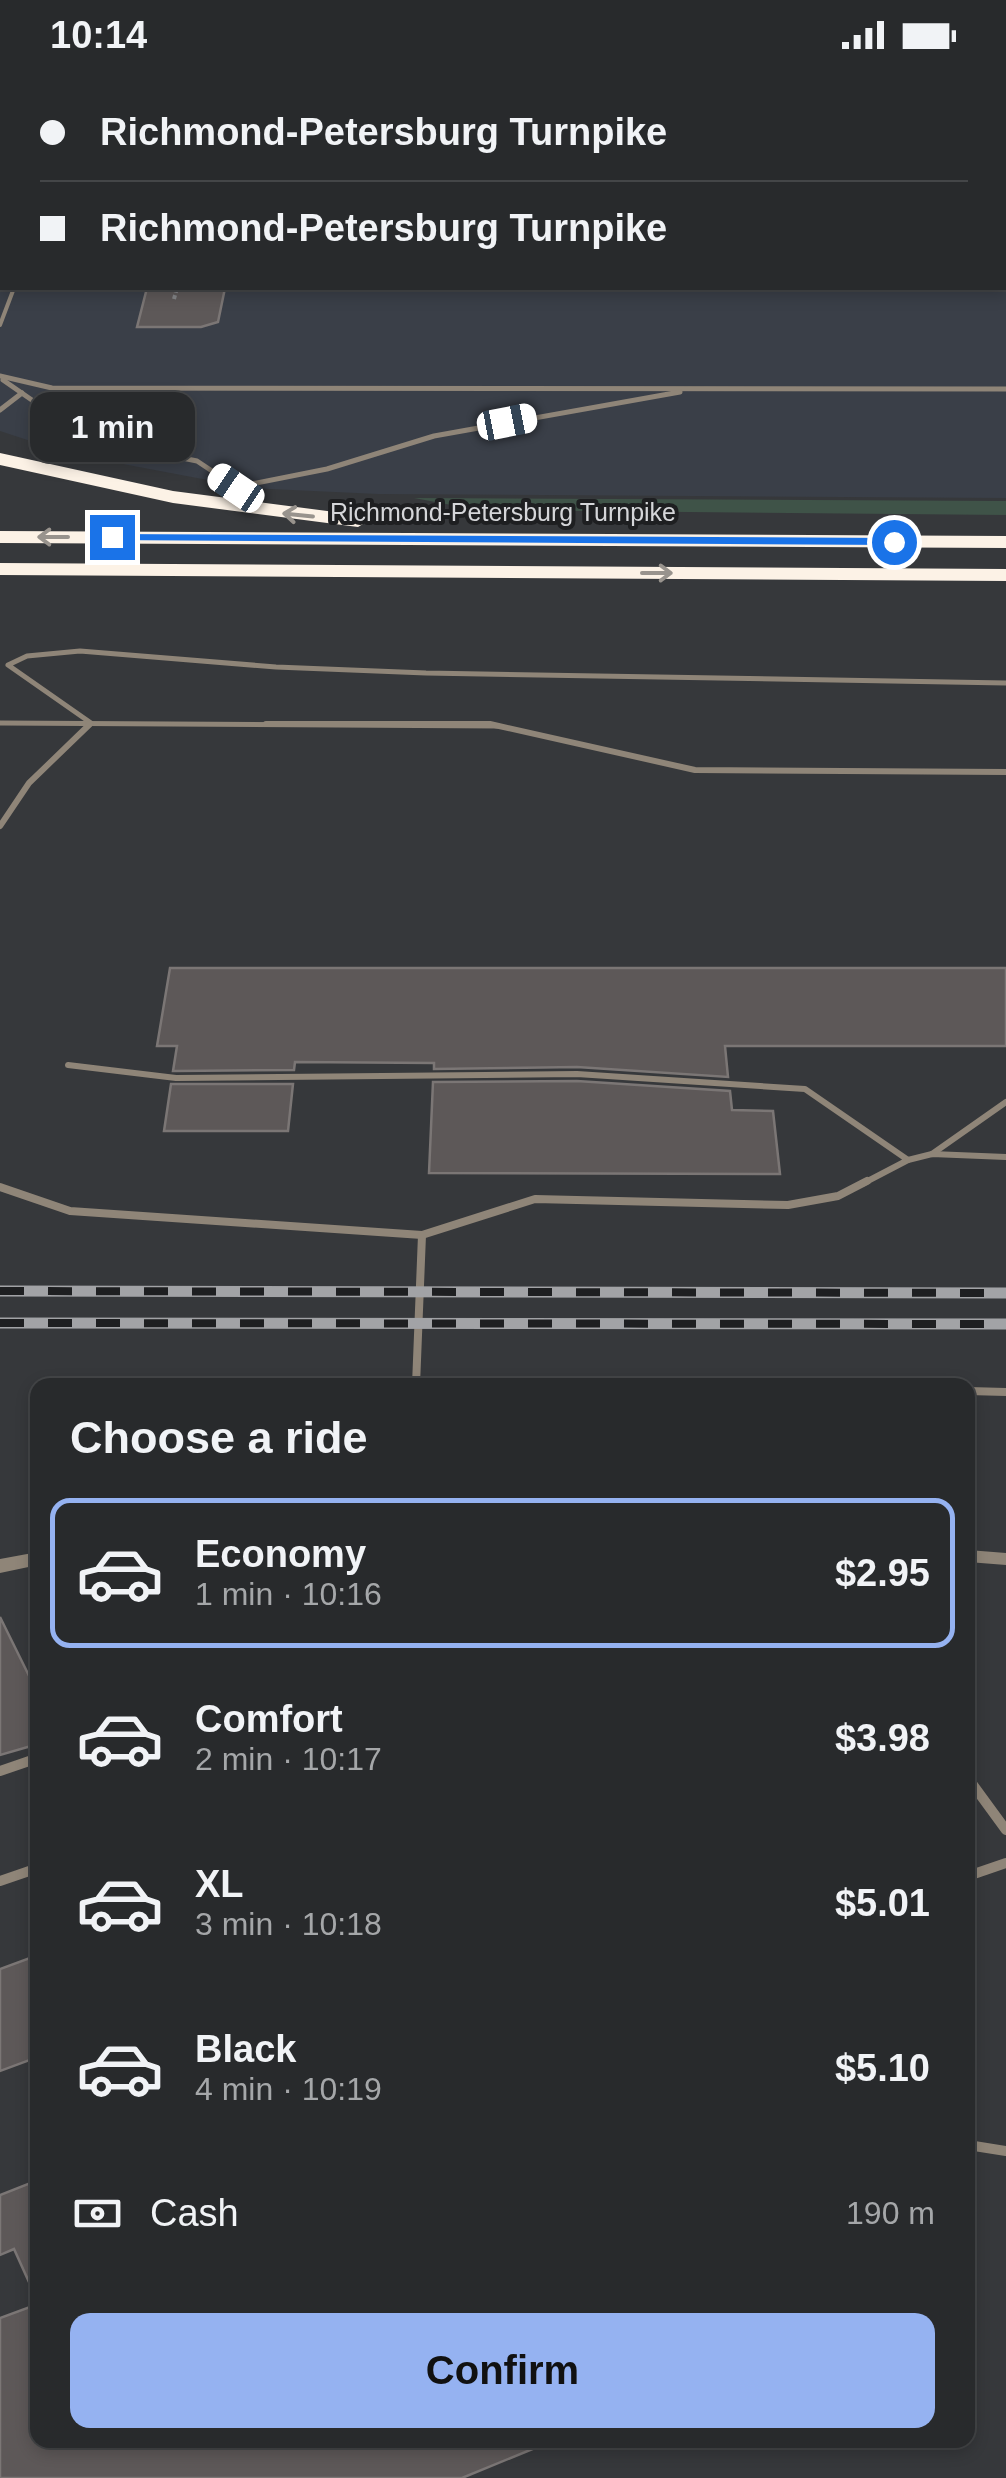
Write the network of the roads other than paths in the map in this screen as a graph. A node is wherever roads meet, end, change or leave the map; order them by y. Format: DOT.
graph roads {
  1 [pos="13,290"];
  2 [pos="0,325"];
  3 [pos="0,377"];
  4 [pos="706,388"];
  5 [pos="1006,389"];
  6 [pos="22,393"];
  7 [pos="0,410"];
  8 [pos="0,459"];
  9 [pos="236,488"];
  10 [pos="220,505"];
  11 [pos="0,537"];
  12 [pos="745,540"];
  13 [pos="1006,542"];
  14 [pos="0,569"];
  15 [pos="602,573"];
  16 [pos="1006,574"];
  17 [pos="0,586"];
  18 [pos="1006,683"];
  19 [pos="0,723"];
  20 [pos="90,723"];
  21 [pos="1006,772"];
  22 [pos="0,826"];
  23 [pos="68,1065"];
  24 [pos="1006,1102"];
  25 [pos="932,1154"];
  26 [pos="1006,1156"];
  27 [pos="908,1160"];
  28 [pos="0,1186"];
  29 [pos="422,1236"];
  30 [pos="416,1378"];
  31 [pos="975,1391"];
  32 [pos="1006,1392"];
  33 [pos="975,1557"];
  34 [pos="1006,1559"];
  35 [pos="30,1560"];
  36 [pos="0,1566"];
  37 [pos="30,1761"];
  38 [pos="0,1771"];
  39 [pos="975,1788"];
  40 [pos="1006,1830"];
  41 [pos="1006,1863"];
  42 [pos="30,1871"];
  43 [pos="975,1874"];
  44 [pos="0,1881"];
  45 [pos="975,2149"];
  46 [pos="1006,2151"];
  1 -- 2 [label="lane"];
  3 -- 4 [label="lane"];
  3 -- 6 [label="lane"];
  4 -- 5 [label="lane"];
  4 -- 9 [label="lane"];
  6 -- 7 [label="lane"];
  6 -- 9 [label="lane"];
  8 -- 10 [label="highway"];
  9 -- 10 [label="lane"];
  12 -- 10 [label="highway, one-way"];
  12 -- 11 [label="highway, Richmond-Petersburg Turnpike, one-way"];
  12 -- 13 [label="highway, Richmond-Petersburg Turnpike"];
  14 -- 15 [label="highway, Richmond-Petersburg Turnpike"];
  15 -- 16 [label="highway, Richmond-Petersburg Turnpike, one-way"];
  15 -- 17 [label="highway"];
  18 -- 20 [label="lane"];
  19 -- 20 [label="lane"];
  20 -- 21 [label="lane"];
  20 -- 22 [label="lane"];
  23 -- 27 [label="lane"];
  24 -- 25 [label="lane"];
  25 -- 26 [label="lane"];
  25 -- 27 [label="lane"];
  27 -- 29 [label="lane"];
  28 -- 29 [label="lane"];
  29 -- 30 [label="lane"];
  31 -- 32 [label="lane"];
  33 -- 34 [label="street"];
  35 -- 36 [label="street"];
  37 -- 38 [label="lane"];
  39 -- 40 [label="lane"];
  41 -- 43 [label="lane"];
  42 -- 44 [label="lane"];
  45 -- 46 [label="lane"];
}
